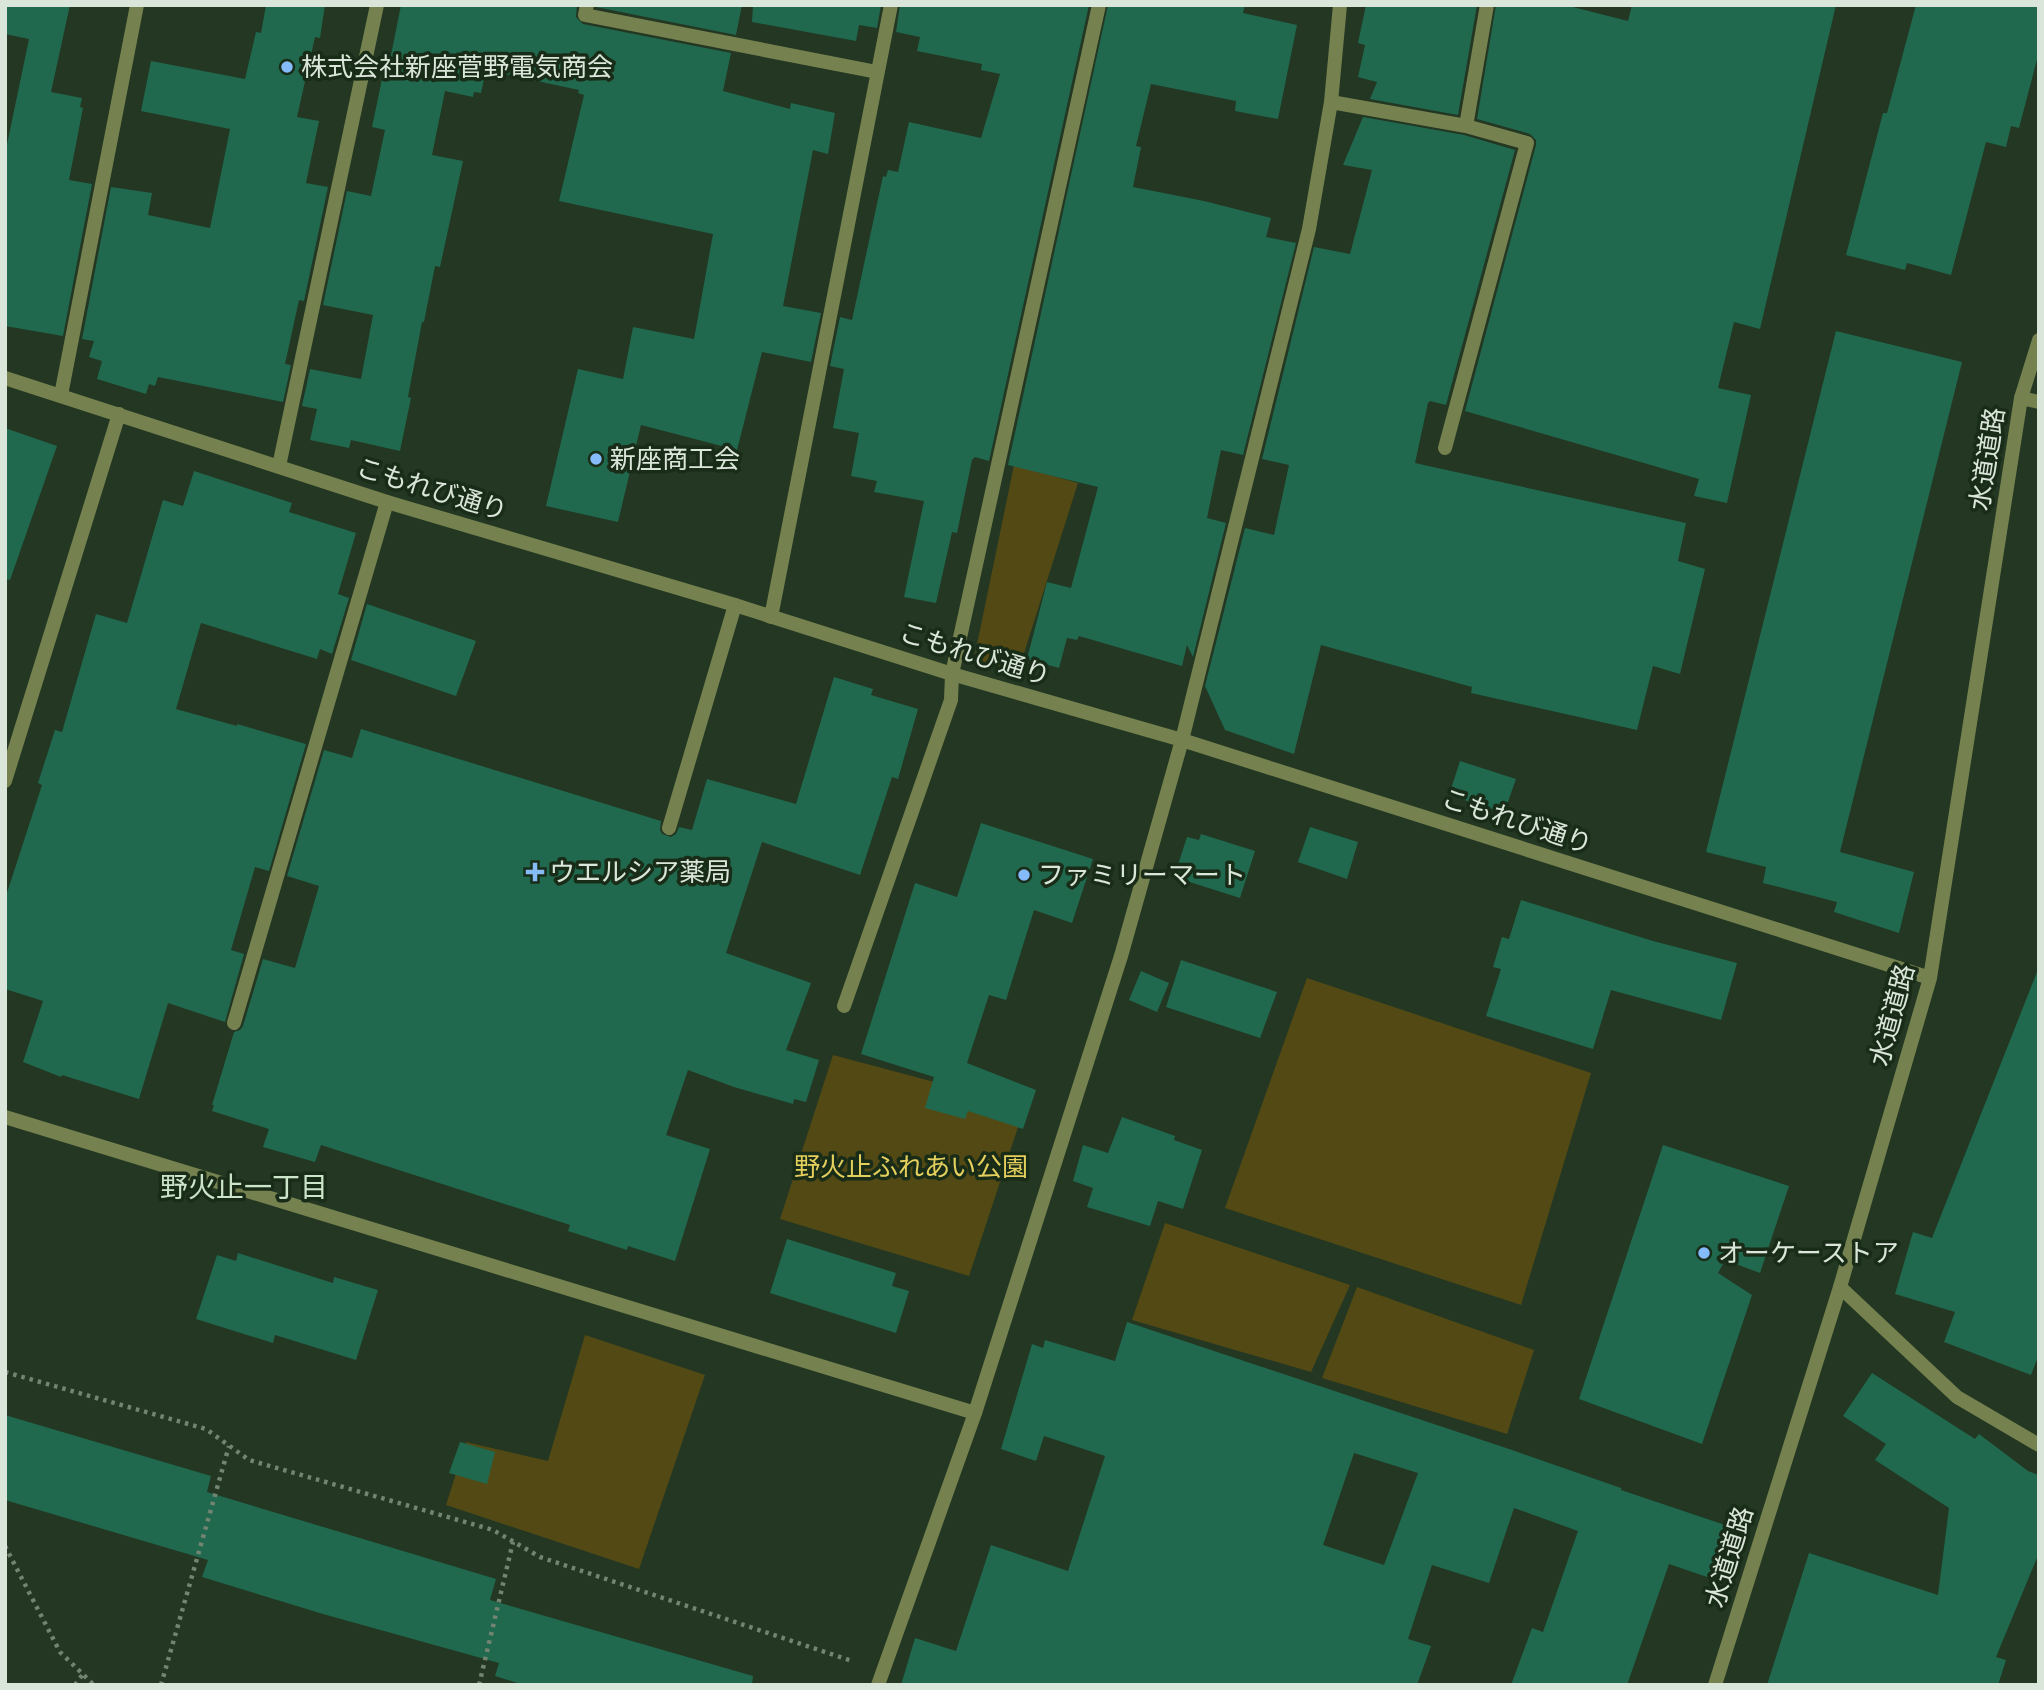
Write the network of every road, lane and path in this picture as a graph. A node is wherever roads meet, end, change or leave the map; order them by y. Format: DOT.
graph roads {
  1 [pos="137,5"];
  2 [pos="377,5"];
  3 [pos="587,5"];
  4 [pos="891,5"];
  5 [pos="1099,5"];
  6 [pos="1340,5"];
  7 [pos="1487,5"];
  8 [pos="877,72"];
  9 [pos="1331,102"];
  10 [pos="1466,126"];
  11 [pos="2039,340"];
  12 [pos="5,378"];
  13 [pos="61,395"];
  14 [pos="2021,398"];
  15 [pos="2039,402"];
  16 [pos="119,414"];
  17 [pos="1445,448"];
  18 [pos="279,466"];
  19 [pos="387,502"];
  20 [pos="735,605"];
  21 [pos="771,617"];
  22 [pos="951,674"];
  23 [pos="1182,740"];
  24 [pos="5,781"];
  25 [pos="670,828"];
  26 [pos="1930,978"];
  27 [pos="844,1006"];
  28 [pos="234,1023"];
  29 [pos="5,1117"];
  30 [pos="1840,1286"];
  31 [pos="5,1372"];
  32 [pos="975,1413"];
  33 [pos="2039,1445"];
  34 [pos="229,1446"];
  35 [pos="513,1542"];
  36 [pos="5,1546"];
  37 [pos="852,1661"];
  38 [pos="83,1674"];
  39 [pos="75,1685"];
  40 [pos="94,1685"];
  41 [pos="161,1685"];
  42 [pos="480,1685"];
  43 [pos="878,1685"];
  44 [pos="1715,1685"];
  1 -- 13 [label="street"];
  2 -- 18 [label="street"];
  3 -- 8 [label="street"];
  4 -- 8 [label="street"];
  5 -- 22 [label="street"];
  6 -- 9 [label="street"];
  7 -- 10 [label="street"];
  8 -- 21 [label="street"];
  9 -- 10 [label="street"];
  9 -- 23 [label="street"];
  10 -- 17 [label="street"];
  11 -- 14 [label="street, 水道道路"];
  12 -- 13 [label="street, こもれび通り"];
  13 -- 16 [label="street, こもれび通り"];
  14 -- 15 [label="street"];
  14 -- 26 [label="street, 水道道路"];
  16 -- 18 [label="street, こもれび通り"];
  16 -- 24 [label="street"];
  18 -- 19 [label="street, こもれび通り"];
  19 -- 20 [label="street, こもれび通り"];
  19 -- 28 [label="street"];
  20 -- 21 [label="street, こもれび通り"];
  20 -- 25 [label="street"];
  21 -- 22 [label="street, こもれび通り"];
  22 -- 23 [label="street, こもれび通り"];
  22 -- 27 [label="street"];
  23 -- 26 [label="street, こもれび通り"];
  23 -- 32 [label="street"];
  26 -- 30 [label="street, 水道道路"];
  29 -- 32 [label="street"];
  30 -- 33 [label="street"];
  30 -- 44 [label="street, 水道道路"];
  31 -- 34 [label="path"];
  32 -- 43 [label="street"];
  34 -- 35 [label="path"];
  34 -- 41 [label="path"];
  35 -- 37 [label="path"];
  35 -- 42 [label="path"];
  36 -- 38 [label="path"];
  38 -- 39 [label="path"];
  38 -- 40 [label="path"];
}
